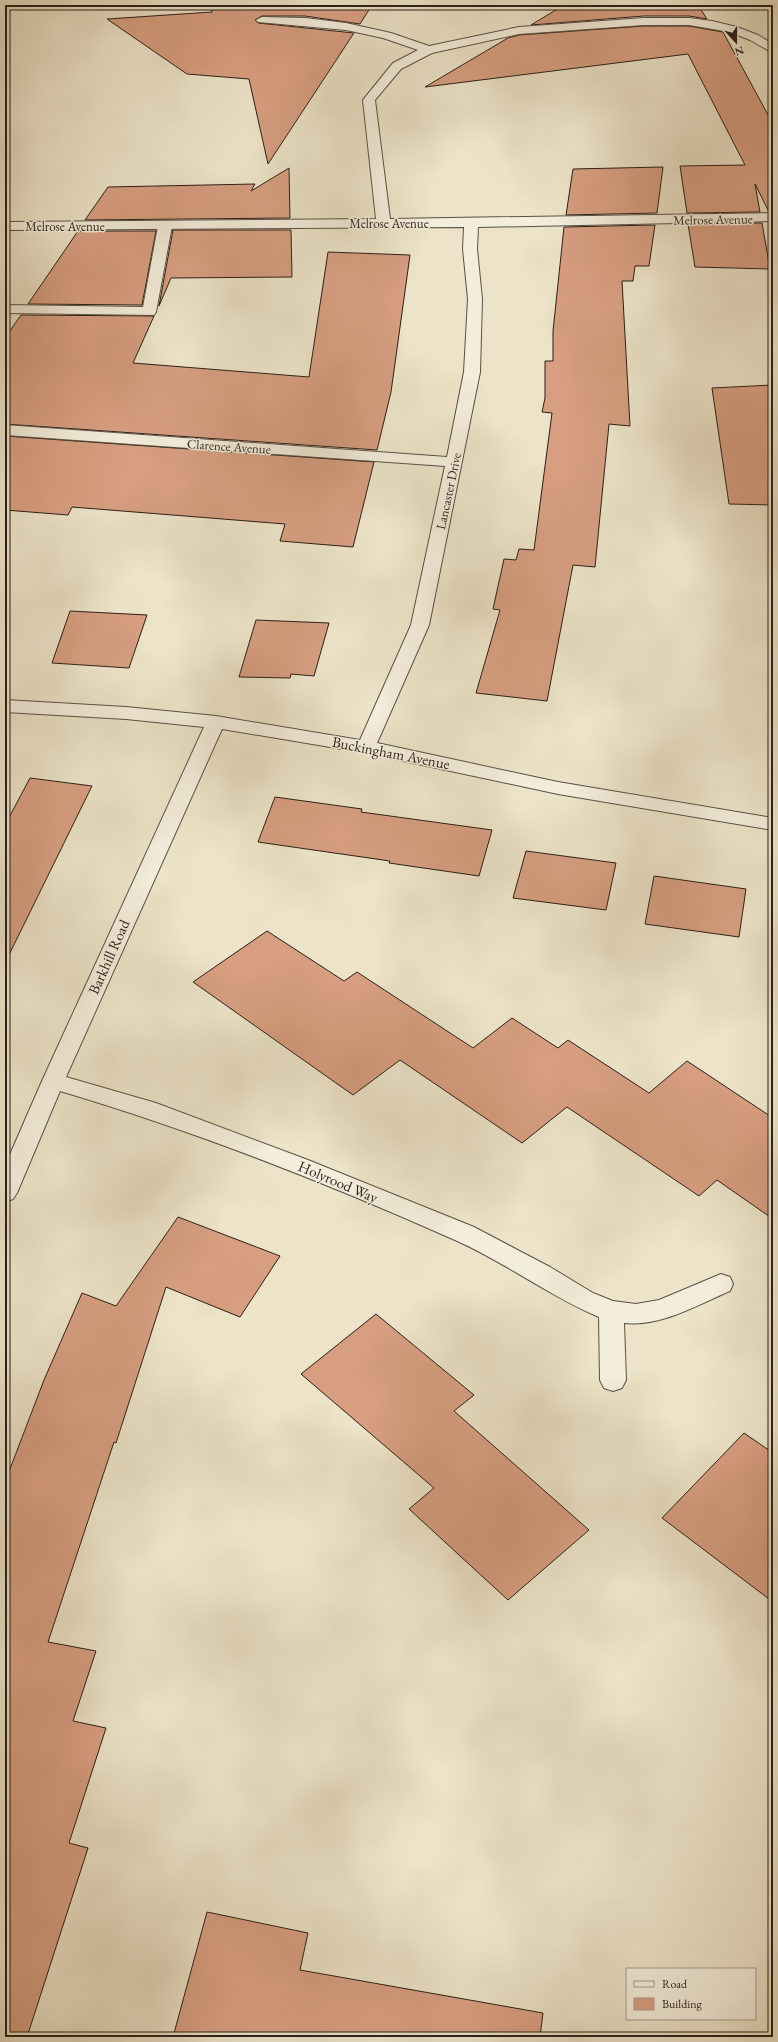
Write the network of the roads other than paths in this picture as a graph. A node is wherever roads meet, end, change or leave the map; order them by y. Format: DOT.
graph roads {
  1 [pos="262,20"];
  2 [pos="773,49"];
  3 [pos="428,50"];
  4 [pos="773,218"];
  5 [pos="382,222"];
  6 [pos="471,223"];
  7 [pos="5,226"];
  8 [pos="165,226"];
  9 [pos="5,309"];
  10 [pos="5,430"];
  11 [pos="453,462"];
  12 [pos="5,706"];
  13 [pos="216,722"];
  14 [pos="366,747"];
  15 [pos="773,824"];
  16 [pos="53,1081"];
  17 [pos="5,1193"];
  18 [pos="721,1284"];
  19 [pos="611,1311"];
  20 [pos="613,1380"];
  1 -- 3 [label="street"];
  2 -- 3 [label="street"];
  3 -- 5 [label="street"];
  4 -- 6 [label="street, Melrose Avenue"];
  5 -- 6 [label="street, Melrose Avenue"];
  5 -- 8 [label="street, Melrose Avenue"];
  6 -- 11 [label="street, Lancaster Drive"];
  7 -- 8 [label="street, Melrose Avenue"];
  8 -- 9 [label="street"];
  10 -- 11 [label="street, Clarence Avenue"];
  11 -- 14 [label="street, Lancaster Drive"];
  12 -- 13 [label="street, Buckingham Avenue"];
  13 -- 14 [label="street, Buckingham Avenue"];
  13 -- 16 [label="street, Barkhill Road"];
  14 -- 15 [label="street, Buckingham Avenue"];
  16 -- 17 [label="street, Barkhill Road"];
  16 -- 19 [label="street, Holyrood Way"];
  18 -- 19 [label="street, Holyrood Way"];
  19 -- 20 [label="street"];
}
